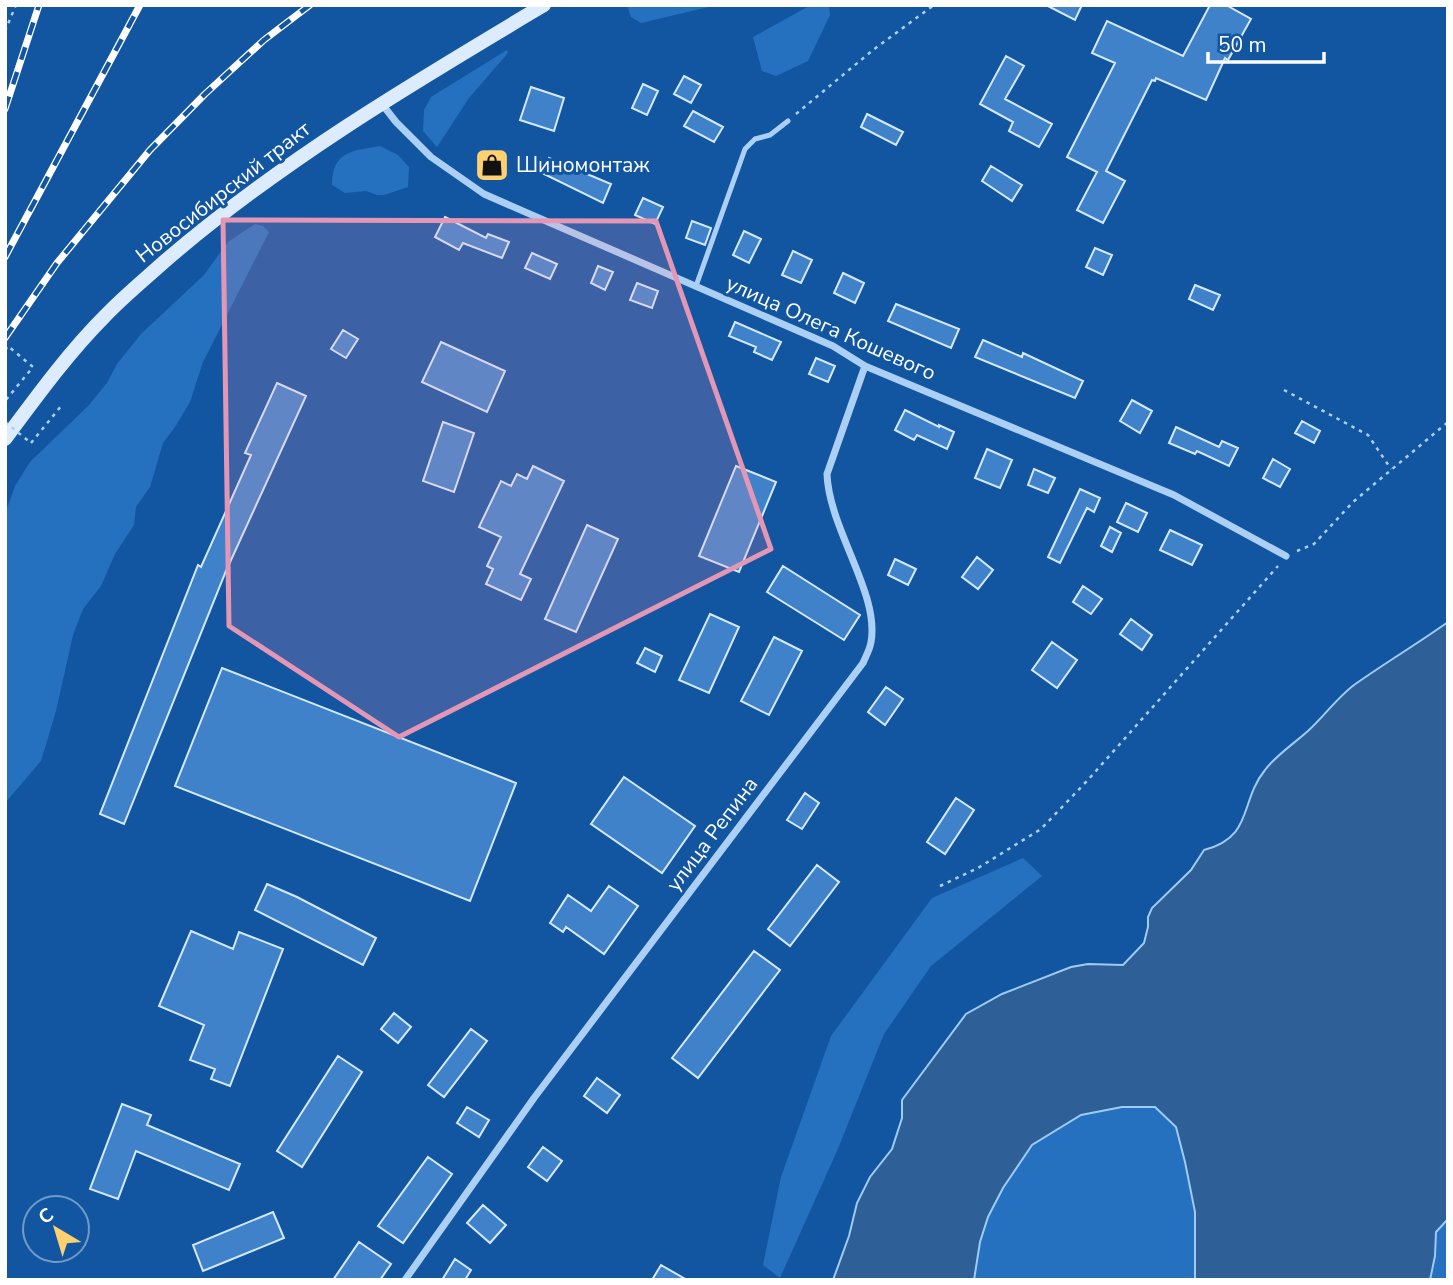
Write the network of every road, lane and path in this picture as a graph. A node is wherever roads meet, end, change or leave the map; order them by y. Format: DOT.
graph roads {
  1 [pos="16,5"];
  2 [pos="544,5"];
  3 [pos="934,5"];
  4 [pos="5,31"];
  5 [pos="382,103"];
  6 [pos="788,121"];
  7 [pos="696,286"];
  8 [pos="5,350"];
  9 [pos="865,366"];
  10 [pos="1284,390"];
  11 [pos="5,401"];
  12 [pos="62,405"];
  13 [pos="5,422"];
  14 [pos="1448,422"];
  15 [pos="5,439"];
  16 [pos="1391,470"];
  17 [pos="1286,556"];
  18 [pos="940,886"];
  19 [pos="405,1280"];
  1 -- 4 [label="path"];
  2 -- 5 [label="main road, Новосибирский тракт"];
  3 -- 6 [label="path"];
  5 -- 7 [label="street, улица Олега Кошевого"];
  5 -- 15 [label="main road, Новосибирский тракт"];
  6 -- 7 [label="lane"];
  7 -- 9 [label="street, улица Олега Кошевого"];
  8 -- 11 [label="path"];
  9 -- 17 [label="street, улица Олега Кошевого"];
  9 -- 19 [label="street, улица Репина"];
  10 -- 16 [label="path"];
  12 -- 13 [label="path, bridge"];
  14 -- 16 [label="path"];
  16 -- 17 [label="path"];
  17 -- 18 [label="path"];
}
